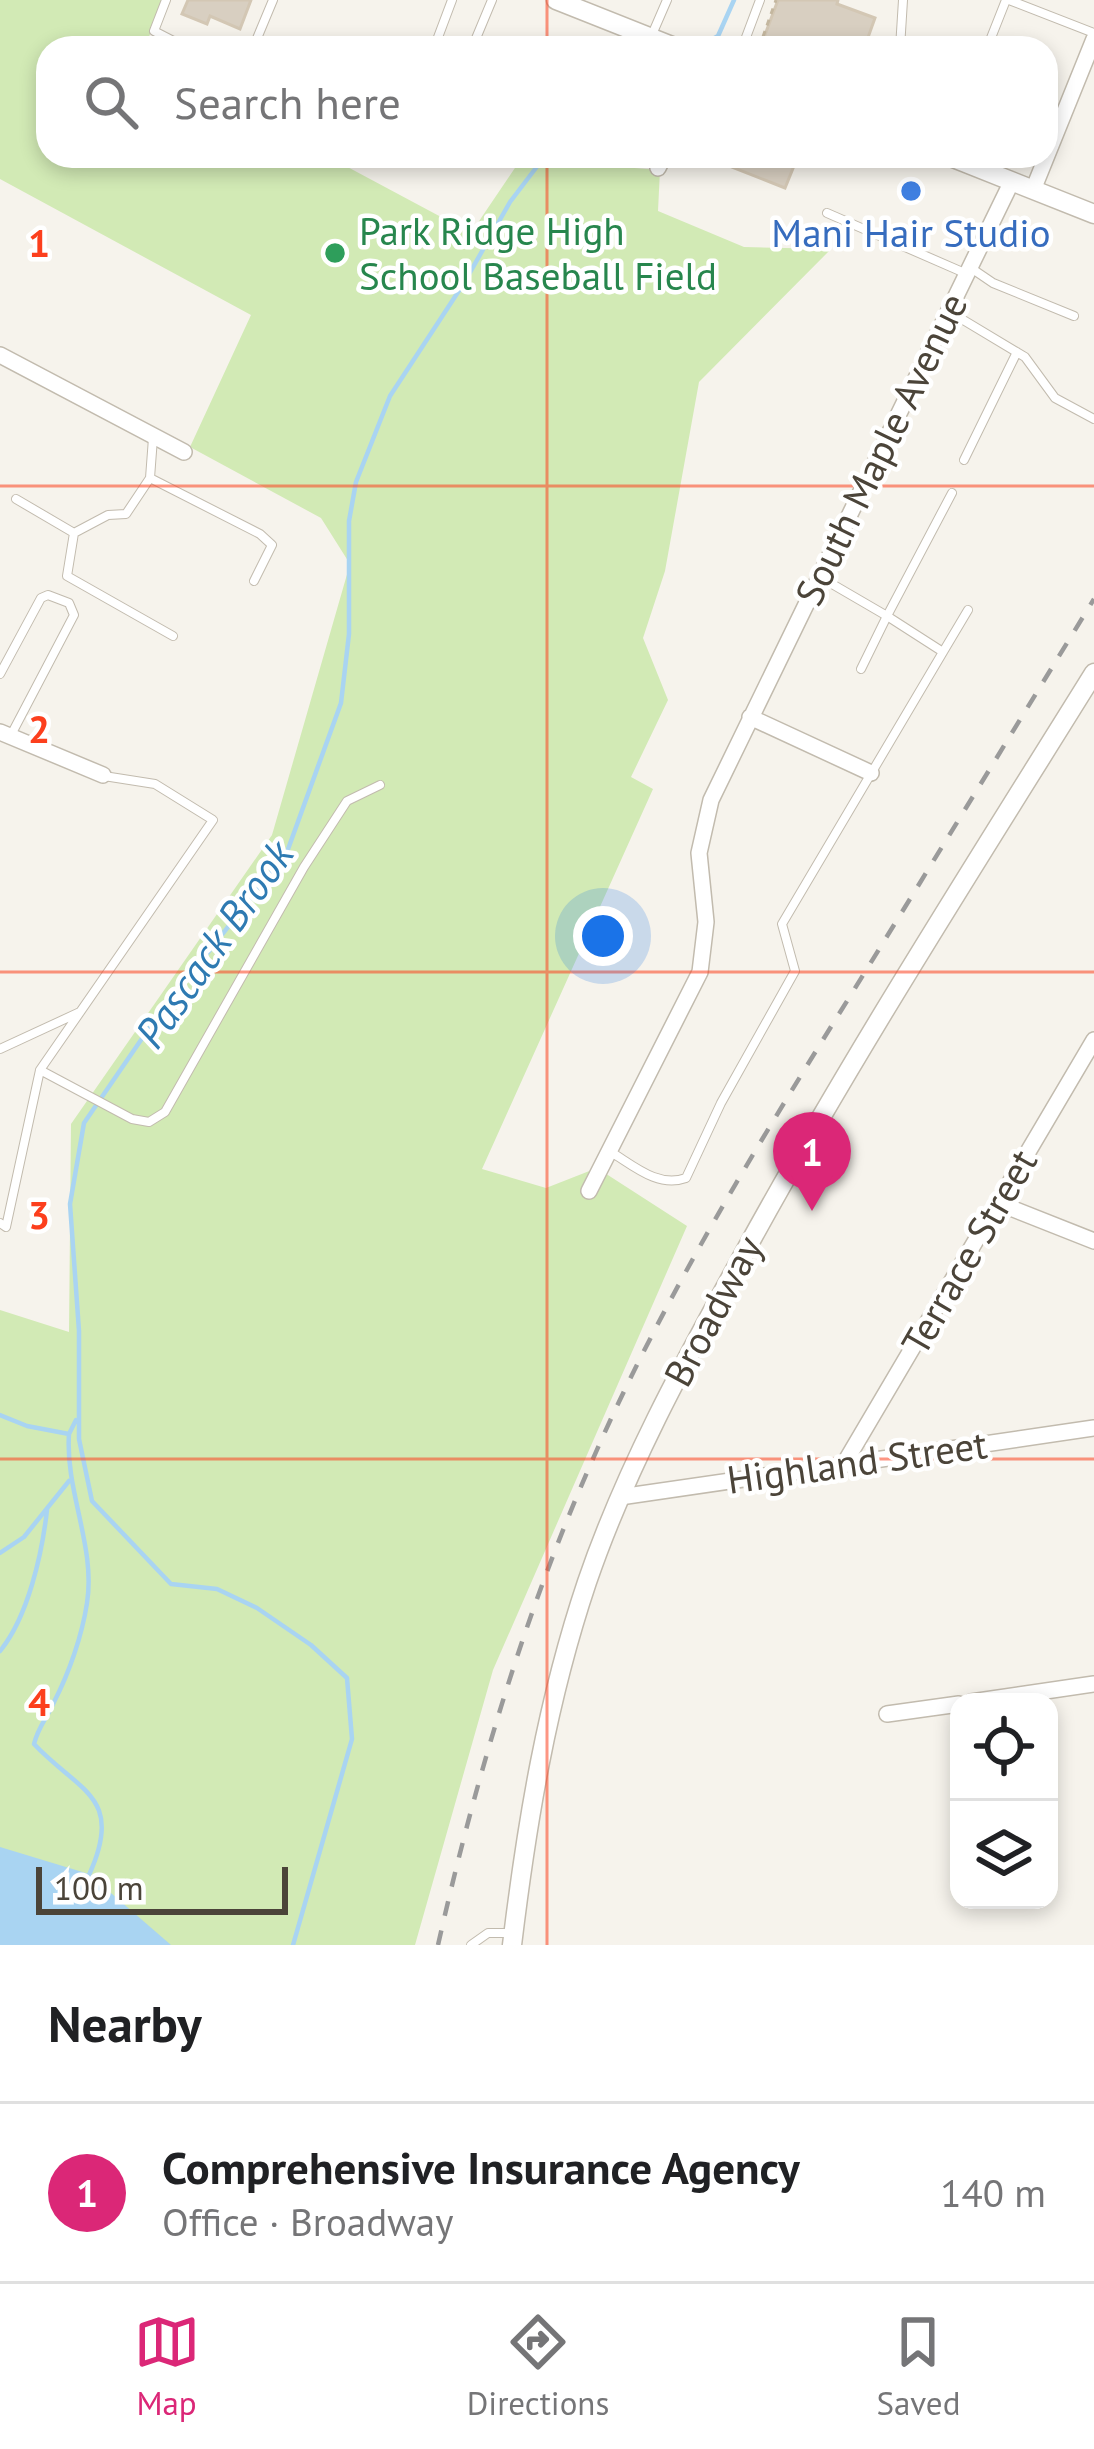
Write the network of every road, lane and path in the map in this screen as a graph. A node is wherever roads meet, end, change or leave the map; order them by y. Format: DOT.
graph roads {
  1 [pos="166,0"];
  2 [pos="273,0"];
  3 [pos="452,0"];
  4 [pos="492,0"];
  5 [pos="667,0"];
  6 [pos="760,0"];
  7 [pos="776,0"];
  8 [pos="903,0"];
  9 [pos="1007,0"];
  10 [pos="560,1"];
  11 [pos="164,36"];
  12 [pos="258,36"];
  13 [pos="438,36"];
  14 [pos="477,36"];
  15 [pos="646,36"];
  16 [pos="652,36"];
  17 [pos="746,36"];
  18 [pos="763,36"];
  19 [pos="901,36"];
  20 [pos="992,36"];
  21 [pos="1094,36"];
  22 [pos="1076,85"];
  23 [pos="1094,92"];
  24 [pos="1058,129"];
  25 [pos="979,168"];
  26 [pos="1042,168"];
  27 [pos="1012,181"];
  28 [pos="1033,190"];
  29 [pos="827,213"];
  30 [pos="1094,214"];
  31 [pos="968,270"];
  32 [pos="949,311"];
  33 [pos="1074,316"];
  34 [pos="1017,352"];
  35 [pos="0,355"];
  36 [pos="1094,419"];
  37 [pos="153,436"];
  38 [pos="184,452"];
  39 [pos="964,460"];
  40 [pos="150,478"];
  41 [pos="952,493"];
  42 [pos="16,499"];
  43 [pos="74,533"];
  44 [pos="819,576"];
  45 [pos="254,581"];
  46 [pos="968,610"];
  47 [pos="887,616"];
  48 [pos="173,636"];
  49 [pos="943,652"];
  50 [pos="861,669"];
  51 [pos="1094,673"];
  52 [pos="0,674"];
  53 [pos="750,717"];
  54 [pos="5,734"];
  55 [pos="872,773"];
  56 [pos="103,775"];
  57 [pos="380,785"];
  58 [pos="84,1010"];
  59 [pos="1094,1040"];
  60 [pos="0,1049"];
  61 [pos="40,1070"];
  62 [pos="610,1152"];
  63 [pos="589,1191"];
  64 [pos="998,1203"];
  65 [pos="0,1223"];
  66 [pos="1094,1241"];
  67 [pos="1094,1428"];
  68 [pos="844,1464"];
  69 [pos="620,1497"];
  70 [pos="1094,1684"];
  71 [pos="1032,1693"];
  72 [pos="950,1705"];
  73 [pos="887,1714"];
  74 [pos="513,1939"];
  75 [pos="471,1945"];
  1 -- 11 [label="lane"];
  2 -- 12 [label="lane"];
  3 -- 13 [label="lane"];
  4 -- 14 [label="lane"];
  5 -- 16 [label="lane"];
  6 -- 17 [label="lane"];
  7 -- 18 [label="path"];
  8 -- 19 [label="lane"];
  9 -- 20 [label="lane"];
  9 -- 21 [label="lane"];
  10 -- 15 [label="street"];
  21 -- 22 [label="street"];
  22 -- 23 [label="street"];
  22 -- 24 [label="street"];
  25 -- 27 [label="street"];
  26 -- 28 [label="street"];
  27 -- 28 [label="street"];
  27 -- 31 [label="street, South Maple Avenue"];
  28 -- 30 [label="street"];
  29 -- 31 [label="lane"];
  31 -- 32 [label="street, South Maple Avenue"];
  31 -- 33 [label="lane"];
  32 -- 34 [label="lane"];
  32 -- 44 [label="street, South Maple Avenue"];
  34 -- 36 [label="lane"];
  34 -- 39 [label="lane"];
  35 -- 37 [label="street"];
  37 -- 38 [label="street"];
  37 -- 40 [label="lane"];
  40 -- 43 [label="lane"];
  40 -- 45 [label="lane"];
  41 -- 47 [label="lane"];
  42 -- 43 [label="lane"];
  43 -- 48 [label="lane"];
  44 -- 47 [label="lane"];
  44 -- 53 [label="street, South Maple Avenue"];
  46 -- 49 [label="lane"];
  47 -- 49 [label="lane"];
  47 -- 50 [label="lane"];
  49 -- 55 [label="lane"];
  51 -- 69 [label="street, Broadway"];
  52 -- 54 [label="lane"];
  53 -- 55 [label="street"];
  53 -- 62 [label="street, South Maple Avenue"];
  54 -- 56 [label="street"];
  55 -- 62 [label="lane"];
  56 -- 58 [label="lane"];
  57 -- 61 [label="lane"];
  58 -- 60 [label="lane"];
  58 -- 61 [label="lane"];
  59 -- 64 [label="street, Terrace Street"];
  61 -- 65 [label="lane"];
  62 -- 63 [label="street, South Maple Avenue"];
  64 -- 66 [label="street"];
  64 -- 68 [label="street, Terrace Street"];
  67 -- 68 [label="street, Highland Street"];
  68 -- 69 [label="street, Highland Street"];
  69 -- 74 [label="street, Broadway"];
  70 -- 71 [label="street"];
  72 -- 73 [label="street"];
  74 -- 75 [label="lane"];
}
